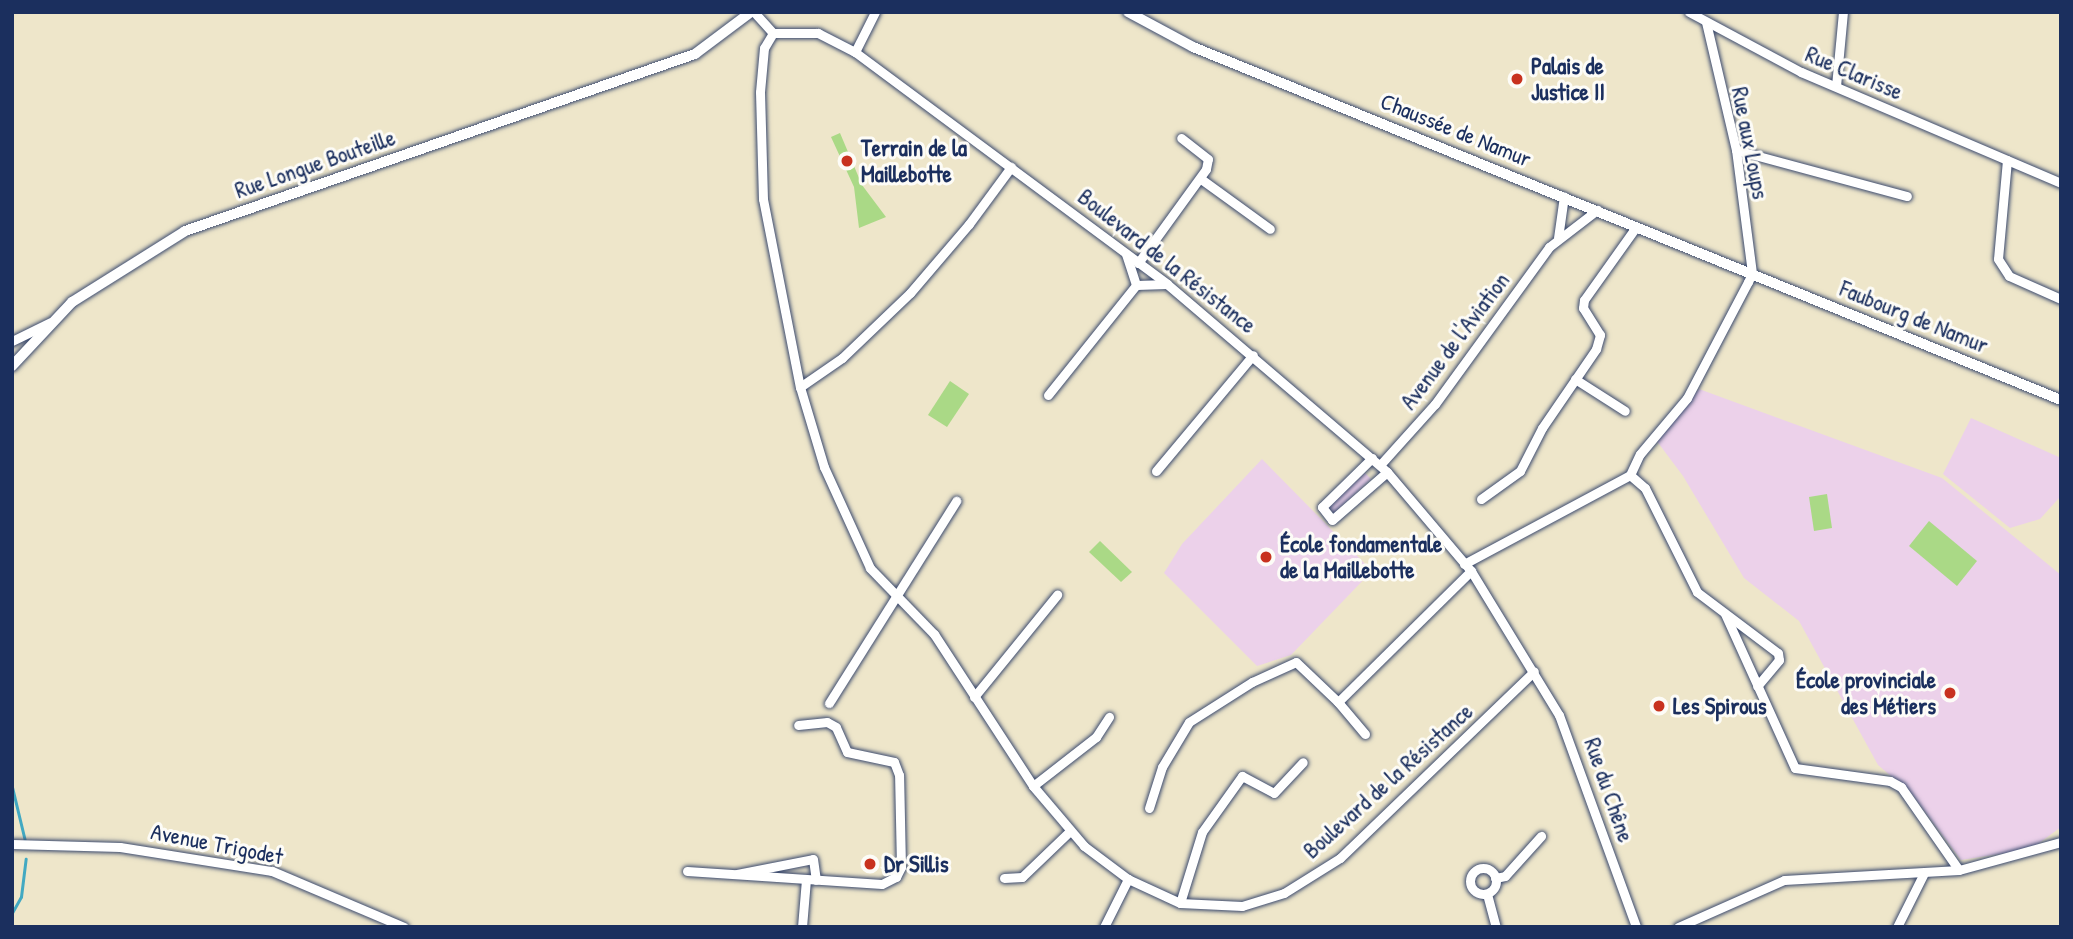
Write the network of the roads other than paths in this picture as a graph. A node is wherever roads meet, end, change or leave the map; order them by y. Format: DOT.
graph roads {
  1 [pos="752,12"];
  2 [pos="875,12"];
  3 [pos="1128,12"];
  4 [pos="1139,12"];
  5 [pos="1689,12"];
  6 [pos="1843,12"];
  7 [pos="1145,18"];
  8 [pos="1706,22"];
  9 [pos="773,33"];
  10 [pos="855,52"];
  11 [pos="1836,86"];
  12 [pos="1181,138"];
  13 [pos="1736,150"];
  14 [pos="2007,160"];
  15 [pos="1011,167"];
  16 [pos="1201,179"];
  17 [pos="2061,183"];
  18 [pos="1564,196"];
  19 [pos="1907,196"];
  20 [pos="1597,210"];
  21 [pos="1636,227"];
  22 [pos="1270,229"];
  23 [pos="1558,238"];
  24 [pos="1126,254"];
  25 [pos="1138,263"];
  26 [pos="1752,273"];
  27 [pos="1167,284"];
  28 [pos="1136,285"];
  29 [pos="2061,299"];
  30 [pos="51,322"];
  31 [pos="12,341"];
  32 [pos="1253,355"];
  33 [pos="12,366"];
  34 [pos="1576,379"];
  35 [pos="800,387"];
  36 [pos="1048,395"];
  37 [pos="2061,400"];
  38 [pos="1625,411"];
  39 [pos="1380,465"];
  40 [pos="1156,471"];
  41 [pos="1630,475"];
  42 [pos="1481,499"];
  43 [pos="956,501"];
  44 [pos="1467,568"];
  45 [pos="895,592"];
  46 [pos="1056,595"];
  47 [pos="1725,614"];
  48 [pos="1534,671"];
  49 [pos="1757,686"];
  50 [pos="974,697"];
  51 [pos="1338,702"];
  52 [pos="829,703"];
  53 [pos="1109,717"];
  54 [pos="798,724"];
  55 [pos="1365,734"];
  56 [pos="1303,762"];
  57 [pos="1033,786"];
  58 [pos="1149,808"];
  59 [pos="1069,832"];
  60 [pos="1541,836"];
  61 [pos="2061,842"];
  62 [pos="13,847"];
  63 [pos="1959,870"];
  64 [pos="687,871"];
  65 [pos="1924,873"];
  66 [pos="737,874"];
  67 [pos="1004,878"];
  68 [pos="1495,878"];
  69 [pos="806,879"];
  70 [pos="1128,879"];
  71 [pos="816,880"];
  72 [pos="1487,894"];
  73 [pos="1180,903"];
  74 [pos="404,927"];
  75 [pos="802,927"];
  76 [pos="1104,927"];
  77 [pos="1496,927"];
  78 [pos="1636,927"];
  79 [pos="1678,927"];
  80 [pos="1897,927"];
  1 -- 9 [label="street"];
  1 -- 30 [label="street, Rue Longue Bouteille"];
  2 -- 10 [label="street"];
  3 -- 7 [label="street, Chaussée de Namur"];
  4 -- 7 [label="street"];
  5 -- 8 [label="street, Rue Clarisse"];
  6 -- 11 [label="street"];
  7 -- 18 [label="street, Chaussée de Namur"];
  8 -- 11 [label="street, Rue Clarisse"];
  8 -- 13 [label="street, Rue aux Loups"];
  9 -- 10 [label="street, Boulevard de la Résistance"];
  9 -- 35 [label="street, Boulevard de la Résistance"];
  10 -- 15 [label="street, Boulevard de la Résistance"];
  11 -- 14 [label="street, Rue Clarisse"];
  12 -- 16 [label="street"];
  13 -- 19 [label="street"];
  13 -- 26 [label="street, Rue aux Loups"];
  14 -- 17 [label="street, Rue Clarisse"];
  14 -- 29 [label="street"];
  15 -- 24 [label="street, Boulevard de la Résistance"];
  15 -- 35 [label="street"];
  16 -- 22 [label="street"];
  16 -- 25 [label="street"];
  18 -- 20 [label="street, Chaussée de Namur"];
  18 -- 23 [label="street, Avenue de l'Aviation"];
  20 -- 21 [label="street, Chaussée de Namur"];
  20 -- 23 [label="street, Avenue de l'Aviation"];
  21 -- 26 [label="street, Chaussée de Namur"];
  21 -- 34 [label="street"];
  23 -- 39 [label="street, Avenue de l'Aviation"];
  24 -- 25 [label="street, Boulevard de la Résistance"];
  24 -- 28 [label="street"];
  25 -- 27 [label="street, Boulevard de la Résistance"];
  26 -- 37 [label="street, Faubourg de Namur"];
  26 -- 41 [label="street"];
  27 -- 28 [label="street"];
  27 -- 32 [label="street, Boulevard de la Résistance"];
  28 -- 36 [label="street"];
  30 -- 31 [label="street"];
  30 -- 33 [label="street, Rue Longue Bouteille"];
  32 -- 39 [label="street, Boulevard de la Résistance"];
  32 -- 40 [label="street"];
  34 -- 38 [label="street"];
  34 -- 42 [label="street"];
  35 -- 45 [label="street, Boulevard de la Résistance"];
  39 -- 39 [label="street"];
  39 -- 44 [label="street, Boulevard de la Résistance"];
  41 -- 44 [label="street"];
  41 -- 47 [label="street"];
  43 -- 45 [label="street"];
  44 -- 48 [label="street, Boulevard de la Résistance"];
  44 -- 51 [label="street"];
  45 -- 50 [label="street, Boulevard de la Résistance"];
  45 -- 52 [label="street"];
  46 -- 50 [label="street"];
  47 -- 49 [label="street"];
  47 -- 49 [label="street"];
  48 -- 73 [label="street, Boulevard de la Résistance"];
  48 -- 78 [label="street, Rue du Chêne"];
  49 -- 63 [label="street"];
  50 -- 57 [label="street, Boulevard de la Résistance"];
  51 -- 55 [label="street"];
  51 -- 58 [label="street"];
  53 -- 57 [label="street"];
  54 -- 71 [label="street"];
  56 -- 73 [label="street"];
  57 -- 59 [label="street, Boulevard de la Résistance"];
  59 -- 67 [label="street"];
  59 -- 70 [label="street, Boulevard de la Résistance"];
  60 -- 68 [label="street"];
  61 -- 63 [label="street"];
  62 -- 74 [label="street, Avenue Trigodet"];
  63 -- 65 [label="street"];
  64 -- 66 [label="street"];
  65 -- 79 [label="street"];
  65 -- 80 [label="street"];
  66 -- 69 [label="street"];
  66 -- 71 [label="street"];
  68 -- 72 [label="street"];
  68 -- 72 [label="street"];
  69 -- 71 [label="street"];
  69 -- 75 [label="street"];
  70 -- 73 [label="street, Boulevard de la Résistance"];
  70 -- 76 [label="street"];
  72 -- 77 [label="street"];
}
